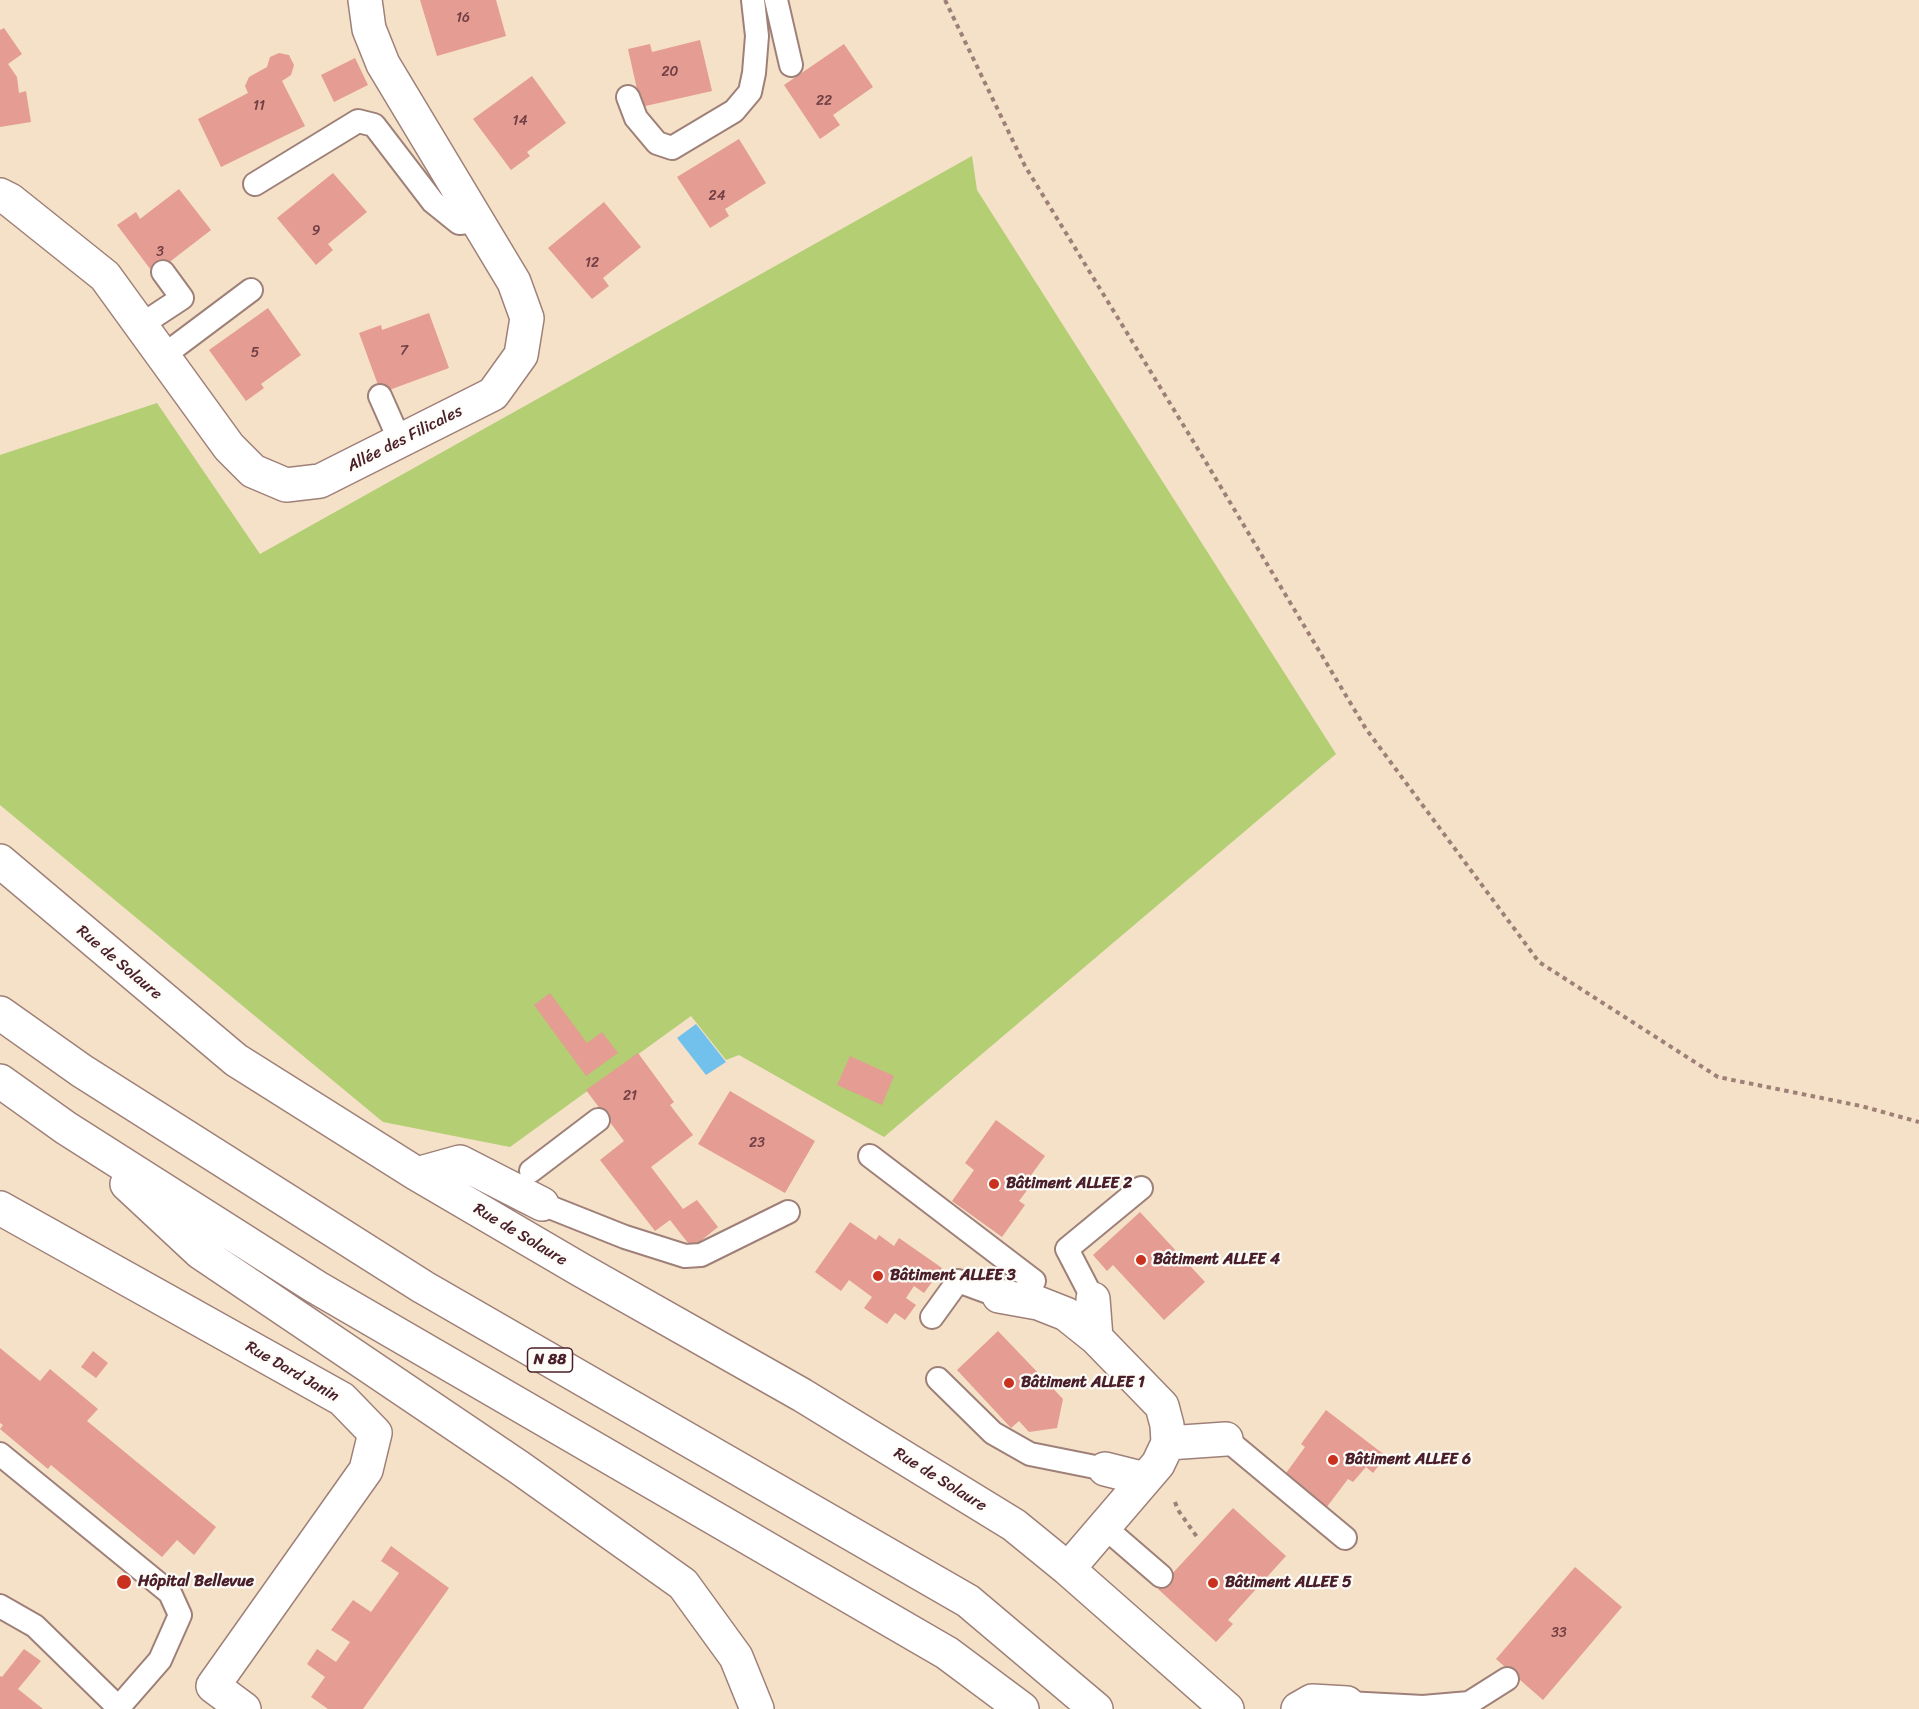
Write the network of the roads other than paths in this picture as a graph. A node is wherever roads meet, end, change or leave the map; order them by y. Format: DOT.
graph roads {
  1 [pos="365,0"];
  2 [pos="753,0"];
  3 [pos="776,0"];
  4 [pos="790,65"];
  5 [pos="628,97"];
  6 [pos="255,184"];
  7 [pos="0,195"];
  8 [pos="477,221"];
  9 [pos="163,273"];
  10 [pos="251,290"];
  11 [pos="141,325"];
  12 [pos="163,356"];
  13 [pos="380,396"];
  14 [pos="400,441"];
  15 [pos="0,861"];
  16 [pos="0,1013"];
  17 [pos="0,1081"];
  18 [pos="598,1120"];
  19 [pos="66,1128"];
  20 [pos="870,1156"];
  21 [pos="417,1174"];
  22 [pos="519,1179"];
  23 [pos="1141,1188"];
  24 [pos="542,1204"];
  25 [pos="0,1208"];
  26 [pos="788,1212"];
  27 [pos="1036,1292"];
  28 [pos="999,1296"];
  29 [pos="1093,1299"];
  30 [pos="932,1317"];
  31 [pos="1096,1338"];
  32 [pos="938,1379"];
  33 [pos="1226,1439"];
  34 [pos="0,1454"];
  35 [pos="1159,1466"];
  36 [pos="1105,1469"];
  37 [pos="1111,1532"];
  38 [pos="1345,1538"];
  39 [pos="1068,1569"];
  40 [pos="1161,1576"];
  41 [pos="0,1606"];
  42 [pos="1507,1679"];
  43 [pos="1320,1705"];
  44 [pos="119,1708"];
  45 [pos="244,1709"];
  46 [pos="757,1709"];
  47 [pos="1022,1709"];
  48 [pos="1096,1709"];
  49 [pos="1227,1709"];
  1 -- 8 [label="main road, Allée des Filicales"];
  2 -- 5 [label="lane"];
  3 -- 4 [label="lane"];
  6 -- 8 [label="lane"];
  7 -- 11 [label="main road, Allée des Filicales"];
  8 -- 14 [label="main road, Allée des Filicales"];
  9 -- 11 [label="lane"];
  10 -- 12 [label="lane"];
  11 -- 12 [label="main road, Allée des Filicales"];
  12 -- 14 [label="main road, Allée des Filicales"];
  13 -- 14 [label="lane"];
  15 -- 21 [label="main road, Rue de Solaure"];
  16 -- 48 [label="main road, N 88"];
  17 -- 19 [label="main road"];
  18 -- 22 [label="lane"];
  19 -- 46 [label="main road"];
  19 -- 47 [label="main road"];
  20 -- 27 [label="lane"];
  21 -- 22 [label="main road"];
  21 -- 39 [label="main road, Rue de Solaure"];
  22 -- 24 [label="main road"];
  23 -- 29 [label="lane"];
  24 -- 26 [label="lane"];
  25 -- 45 [label="main road, Rue Dard Janin"];
  27 -- 28 [label="main road"];
  27 -- 31 [label="main road"];
  28 -- 30 [label="lane"];
  29 -- 31 [label="main road"];
  31 -- 35 [label="main road"];
  32 -- 36 [label="lane"];
  33 -- 35 [label="main road"];
  33 -- 38 [label="lane"];
  34 -- 44 [label="lane"];
  35 -- 36 [label="main road"];
  35 -- 37 [label="main road"];
  37 -- 39 [label="main road"];
  37 -- 40 [label="lane"];
  39 -- 49 [label="main road, Rue de Solaure"];
  41 -- 44 [label="lane"];
  42 -- 43 [label="lane"];
}
